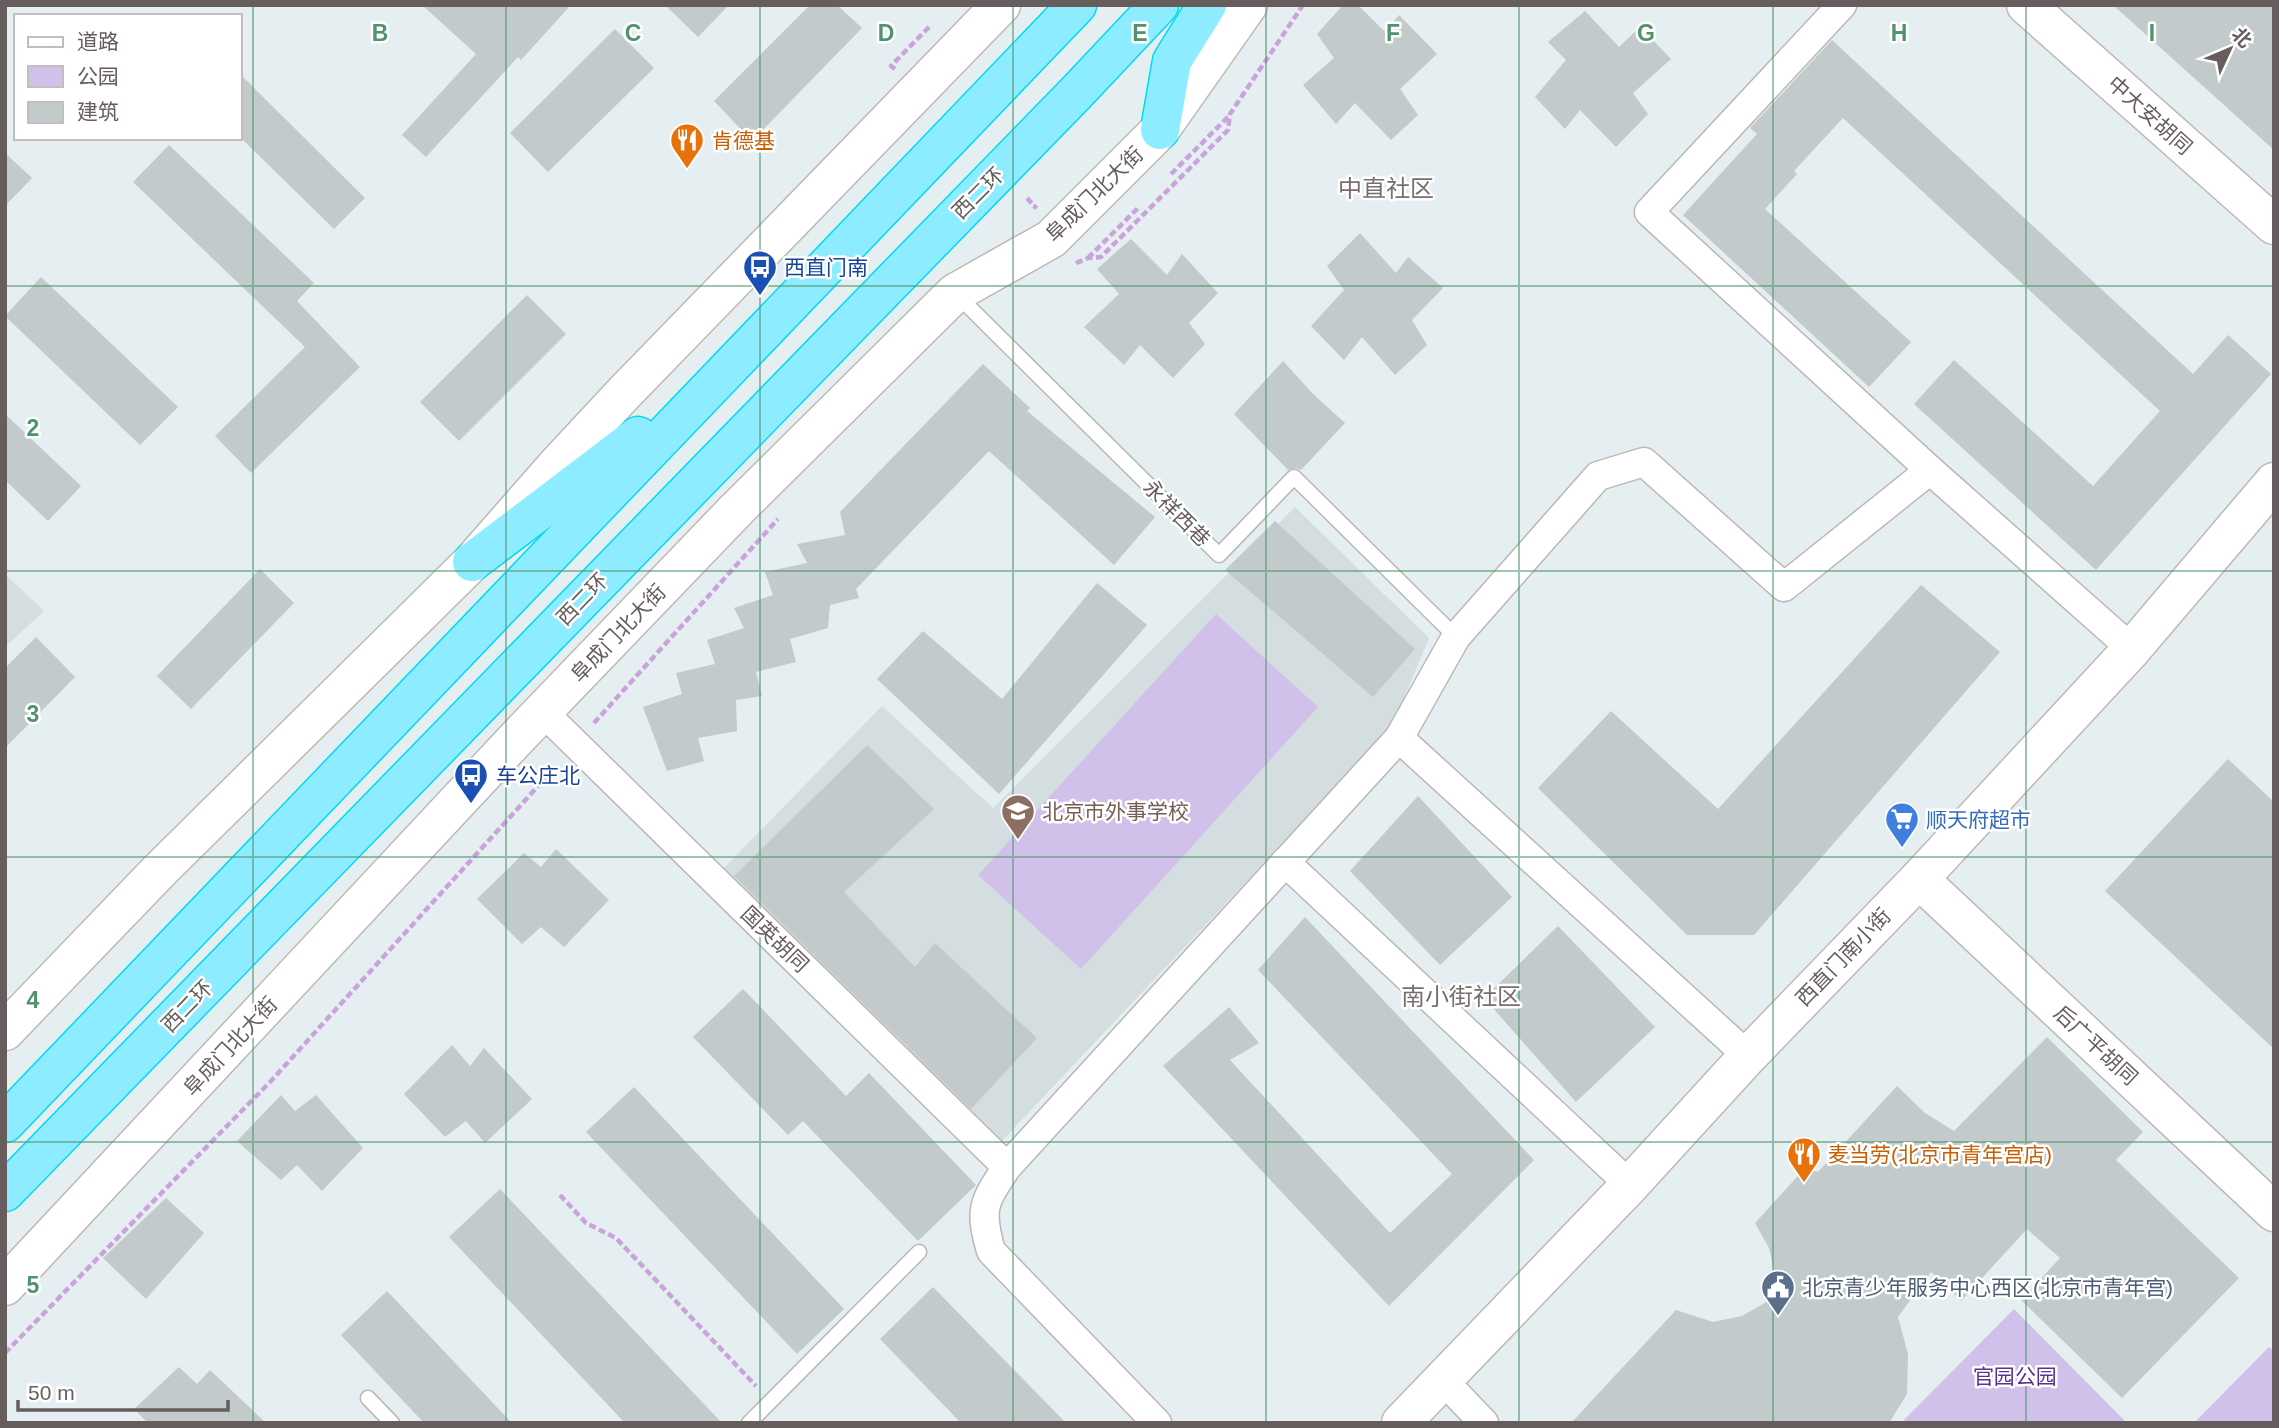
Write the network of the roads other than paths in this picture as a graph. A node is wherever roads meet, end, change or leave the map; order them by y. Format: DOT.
graph roads {
  1 [pos="1001,5"];
  2 [pos="1077,5"];
  3 [pos="1159,5"];
  4 [pos="1207,5"];
  5 [pos="1248,5"];
  6 [pos="1842,5"];
  7 [pos="2026,5"];
  8 [pos="1160,130"];
  9 [pos="2274,225"];
  10 [pos="955,293"];
  11 [pos="734,363"];
  12 [pos="1930,470"];
  13 [pos="2274,482"];
  14 [pos="472,562"];
  15 [pos="1456,637"];
  16 [pos="2132,649"];
  17 [pos="543,712"];
  18 [pos="1399,738"];
  19 [pos="1286,862"];
  20 [pos="1919,879"];
  21 [pos="5,1031"];
  22 [pos="1748,1056"];
  23 [pos="10,1118"];
  24 [pos="1007,1167"];
  25 [pos="1630,1185"];
  26 [pos="5,1192"];
  27 [pos="2274,1212"];
  28 [pos="919,1252"];
  29 [pos="5,1286"];
  30 [pos="1442,1379"];
  31 [pos="368,1398"];
  32 [pos="392,1423"];
  33 [pos="748,1423"];
  34 [pos="1157,1423"];
  35 [pos="1401,1423"];
  36 [pos="1485,1423"];
  1 -- 14 [label="street"];
  2 -- 11 [label="highway"];
  3 -- 26 [label="highway, 西二环"];
  4 -- 8 [label="highway"];
  5 -- 8 [label="street, 阜成门北大街"];
  6 -- 12 [label="street"];
  7 -- 9 [label="street, 中大安胡同"];
  8 -- 10 [label="street, 阜成门北大街"];
  10 -- 15 [label="lane, 永祥西巷"];
  10 -- 17 [label="street, 阜成门北大街"];
  11 -- 14 [label="highway"];
  11 -- 23 [label="highway"];
  12 -- 15 [label="street"];
  12 -- 16 [label="street"];
  13 -- 16 [label="street, 西直门南小街"];
  14 -- 21 [label="street"];
  15 -- 18 [label="street"];
  16 -- 20 [label="street, 西直门南小街"];
  17 -- 24 [label="street, 国英胡同"];
  17 -- 29 [label="street, 阜成门北大街"];
  18 -- 19 [label="street"];
  18 -- 22 [label="street"];
  19 -- 24 [label="street"];
  19 -- 25 [label="street"];
  20 -- 22 [label="street, 西直门南小街"];
  20 -- 27 [label="street, 后广平胡同"];
  22 -- 25 [label="street, 西直门南小街"];
  24 -- 34 [label="street"];
  25 -- 30 [label="street, 西直门南小街"];
  28 -- 33 [label="lane"];
  30 -- 35 [label="street, 西直门南小街"];
  30 -- 36 [label="street"];
  31 -- 32 [label="lane"];
}
